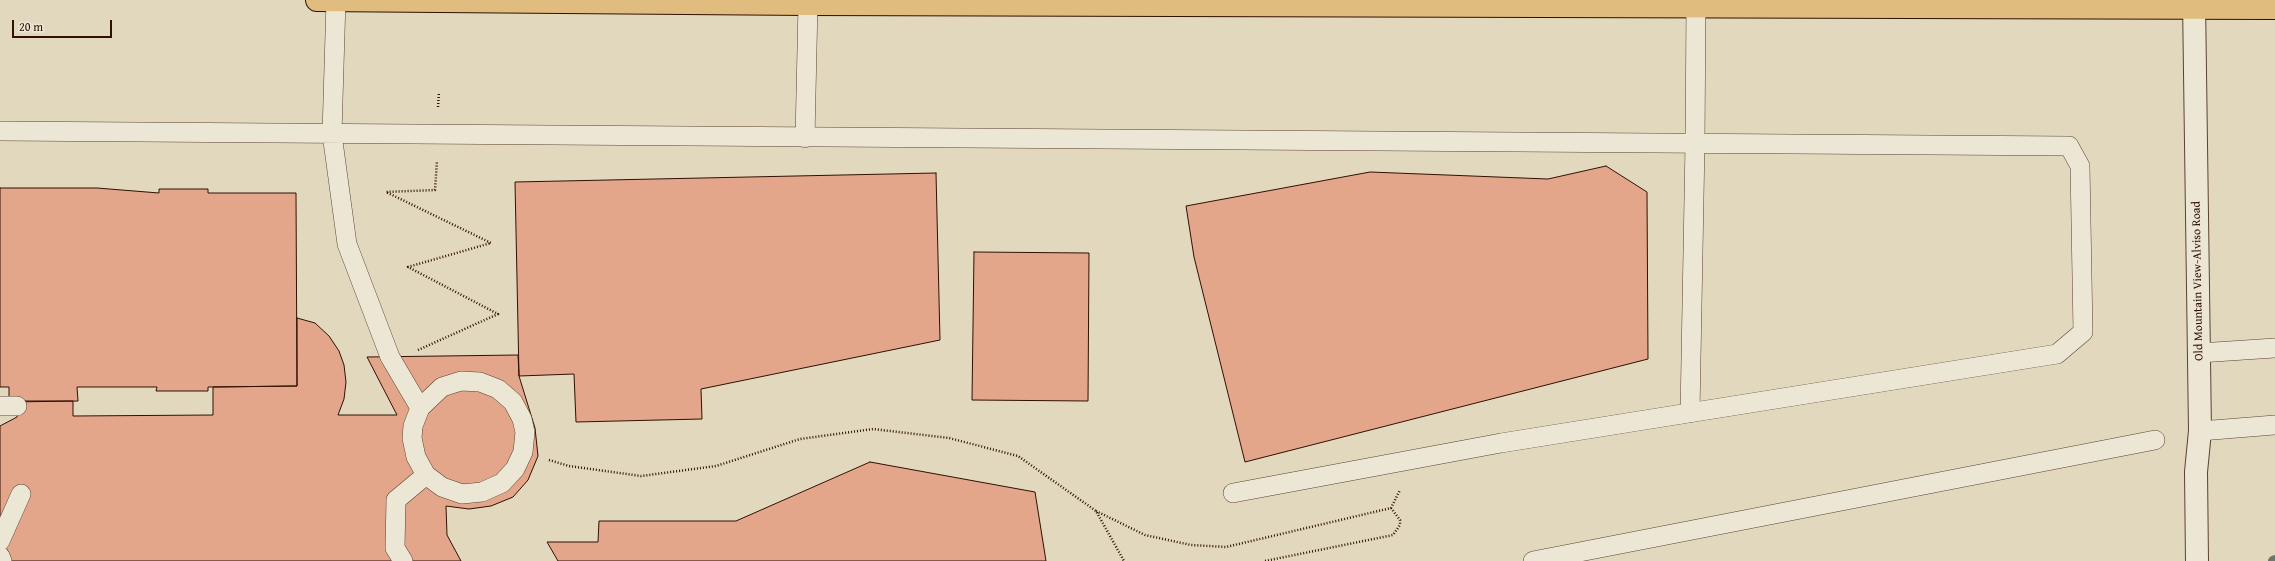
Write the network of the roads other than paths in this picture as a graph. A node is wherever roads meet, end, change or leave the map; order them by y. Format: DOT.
graph roads {
  1 [pos="316,0"];
  2 [pos="336,0"];
  3 [pos="808,4"];
  4 [pos="2195,4"];
  5 [pos="1696,6"];
  6 [pos="2275,8"];
  7 [pos="0,131"];
  8 [pos="332,134"];
  9 [pos="805,138"];
  10 [pos="1696,144"];
  11 [pos="2275,348"];
  12 [pos="2199,353"];
  13 [pos="420,408"];
  14 [pos="1690,413"];
  15 [pos="2275,425"];
  16 [pos="2200,431"];
  17 [pos="2155,440"];
  18 [pos="426,475"];
  19 [pos="1233,493"];
  20 [pos="21,494"];
  21 [pos="0,541"];
  22 [pos="0,556"];
  23 [pos="2,561"];
  24 [pos="403,561"];
  25 [pos="1533,561"];
  26 [pos="2197,561"];
  1 -- 2 [label="main road"];
  2 -- 3 [label="main road"];
  2 -- 8 [label="lane"];
  3 -- 5 [label="main road"];
  3 -- 9 [label="lane"];
  4 -- 5 [label="main road"];
  4 -- 6 [label="main road"];
  4 -- 12 [label="street, Old Mountain View-Alviso Road"];
  5 -- 10 [label="lane"];
  7 -- 8 [label="lane"];
  8 -- 9 [label="lane"];
  8 -- 13 [label="lane"];
  9 -- 10 [label="lane"];
  10 -- 14 [label="lane"];
  10 -- 14 [label="lane"];
  11 -- 12 [label="lane"];
  12 -- 16 [label="street, Old Mountain View-Alviso Road"];
  13 -- 18 [label="lane"];
  13 -- 18 [label="lane"];
  14 -- 19 [label="lane"];
  15 -- 16 [label="lane"];
  16 -- 26 [label="street, Old Mountain View-Alviso Road"];
  17 -- 25 [label="lane"];
  18 -- 24 [label="lane"];
  20 -- 21 [label="lane"];
  22 -- 23 [label="lane"];
}
